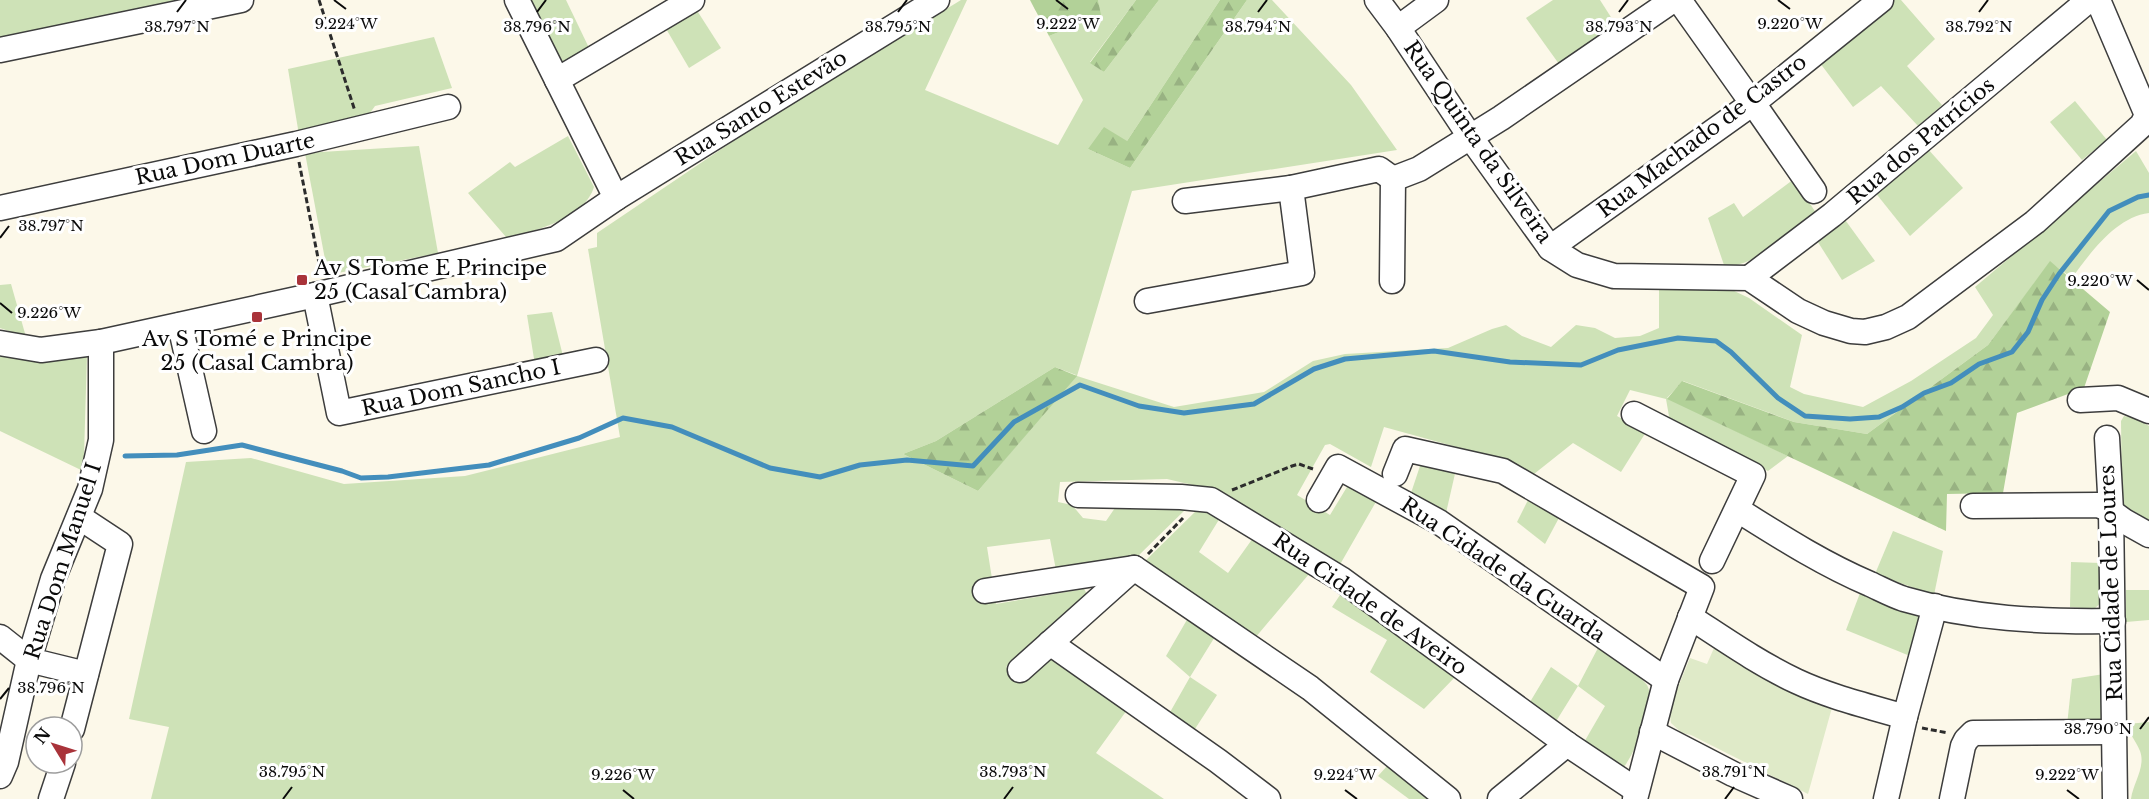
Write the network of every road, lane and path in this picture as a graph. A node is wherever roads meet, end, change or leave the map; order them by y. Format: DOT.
graph roads {
  1 [pos="241,0"];
  2 [pos="319,0"];
  3 [pos="517,0"];
  4 [pos="692,0"];
  5 [pos="937,0"];
  6 [pos="1377,0"];
  7 [pos="1436,0"];
  8 [pos="1673,0"];
  9 [pos="1679,0"];
  10 [pos="1881,0"];
  11 [pos="2090,0"];
  12 [pos="2098,0"];
  13 [pos="1398,28"];
  14 [pos="0,50"];
  15 [pos="557,80"];
  16 [pos="1749,98"];
  17 [pos="448,108"];
  18 [pos="2148,115"];
  19 [pos="361,129"];
  20 [pos="1471,138"];
  21 [pos="296,144"];
  22 [pos="1393,179"];
  23 [pos="1291,188"];
  24 [pos="1814,191"];
  25 [pos="616,198"];
  26 [pos="1185,201"];
  27 [pos="0,208"];
  28 [pos="1550,248"];
  29 [pos="1749,278"];
  30 [pos="1392,280"];
  31 [pos="320,294"];
  32 [pos="1147,301"];
  33 [pos="180,325"];
  34 [pos="101,342"];
  35 [pos="0,343"];
  36 [pos="596,360"];
  37 [pos="2149,411"];
  38 [pos="1634,414"];
  39 [pos="204,430"];
  40 [pos="1395,474"];
  41 [pos="1078,495"];
  42 [pos="1320,500"];
  43 [pos="1972,506"];
  44 [pos="1738,510"];
  45 [pos="2111,511"];
  46 [pos="79,517"];
  47 [pos="2149,535"];
  48 [pos="1712,561"];
  49 [pos="1134,568"];
  50 [pos="985,591"];
  51 [pos="1935,606"];
  52 [pos="1690,617"];
  53 [pos="2113,621"];
  54 [pos="0,637"];
  55 [pos="1050,643"];
  56 [pos="29,660"];
  57 [pos="1020,670"];
  58 [pos="86,674"];
  59 [pos="1666,680"];
  60 [pos="76,715"];
  61 [pos="1909,722"];
  62 [pos="1652,732"];
  63 [pos="2115,732"];
  64 [pos="1967,738"];
  65 [pos="1567,744"];
  66 [pos="59,775"];
  67 [pos="0,776"];
  68 [pos="1636,794"];
  69 [pos="51,799"];
  70 [pos="1268,799"];
  71 [pos="1448,799"];
  72 [pos="1500,799"];
  73 [pos="1790,799"];
  74 [pos="1886,799"];
  75 [pos="1952,799"];
  76 [pos="2115,799"];
  1 -- 14 [label="street"];
  2 -- 19 [label="path"];
  3 -- 15 [label="street"];
  4 -- 15 [label="street"];
  5 -- 25 [label="street, Rua Santo Estevão"];
  6 -- 13 [label="street, Rua Quinta da Silveira"];
  7 -- 13 [label="street"];
  8 -- 20 [label="street"];
  9 -- 16 [label="street"];
  10 -- 16 [label="street, Rua Machado de Castro"];
  11 -- 29 [label="street, Rua dos Patrícios"];
  12 -- 18 [label="street"];
  13 -- 20 [label="street, Rua Quinta da Silveira"];
  15 -- 25 [label="street"];
  16 -- 24 [label="street"];
  16 -- 28 [label="street, Rua Machado de Castro"];
  17 -- 19 [label="street, Rua Dom Duarte"];
  18 -- 29 [label="street"];
  19 -- 21 [label="street, Rua Dom Duarte"];
  20 -- 22 [label="street"];
  20 -- 28 [label="street, Rua Quinta da Silveira"];
  21 -- 27 [label="street, Rua Dom Duarte"];
  21 -- 31 [label="path"];
  22 -- 23 [label="street"];
  22 -- 30 [label="street"];
  23 -- 26 [label="street"];
  23 -- 32 [label="street"];
  25 -- 31 [label="street, Rua Santo Estevão"];
  28 -- 29 [label="street, Rua Quinta da Silveira"];
  31 -- 33 [label="street, Rua Santo Estevão"];
  31 -- 36 [label="street, Rua Dom Sancho I"];
  33 -- 34 [label="street, Rua Santo Estevão"];
  33 -- 39 [label="street"];
  34 -- 35 [label="street, Rua Santo Estevão"];
  34 -- 46 [label="street, Rua Dom Manuel I"];
  37 -- 45 [label="street, Rua Cidade de Loures"];
  38 -- 44 [label="street"];
  40 -- 52 [label="street"];
  41 -- 65 [label="street, Rua Cidade de Aveiro"];
  42 -- 59 [label="street, Rua Cidade da Guarda"];
  43 -- 45 [label="street"];
  44 -- 48 [label="street"];
  44 -- 51 [label="street"];
  45 -- 47 [label="street"];
  45 -- 53 [label="street, Rua Cidade de Loures"];
  46 -- 56 [label="street, Rua Dom Manuel I"];
  46 -- 58 [label="street"];
  49 -- 50 [label="street"];
  49 -- 55 [label="street"];
  49 -- 71 [label="street"];
  51 -- 53 [label="street"];
  51 -- 61 [label="street"];
  52 -- 59 [label="street"];
  52 -- 61 [label="street"];
  53 -- 63 [label="street, Rua Cidade de Loures"];
  54 -- 56 [label="street"];
  55 -- 57 [label="street"];
  55 -- 70 [label="street"];
  56 -- 58 [label="street"];
  56 -- 67 [label="street, Rua Dom Manuel I"];
  58 -- 60 [label="street"];
  59 -- 62 [label="street"];
  61 -- 64 [label="path"];
  61 -- 74 [label="street"];
  62 -- 68 [label="street"];
  62 -- 73 [label="street"];
  63 -- 64 [label="street"];
  63 -- 76 [label="street, Rua Cidade de Loures"];
  64 -- 75 [label="street"];
  65 -- 68 [label="street, Rua Cidade de Aveiro"];
  65 -- 72 [label="street"];
  66 -- 69 [label="street"];
}
